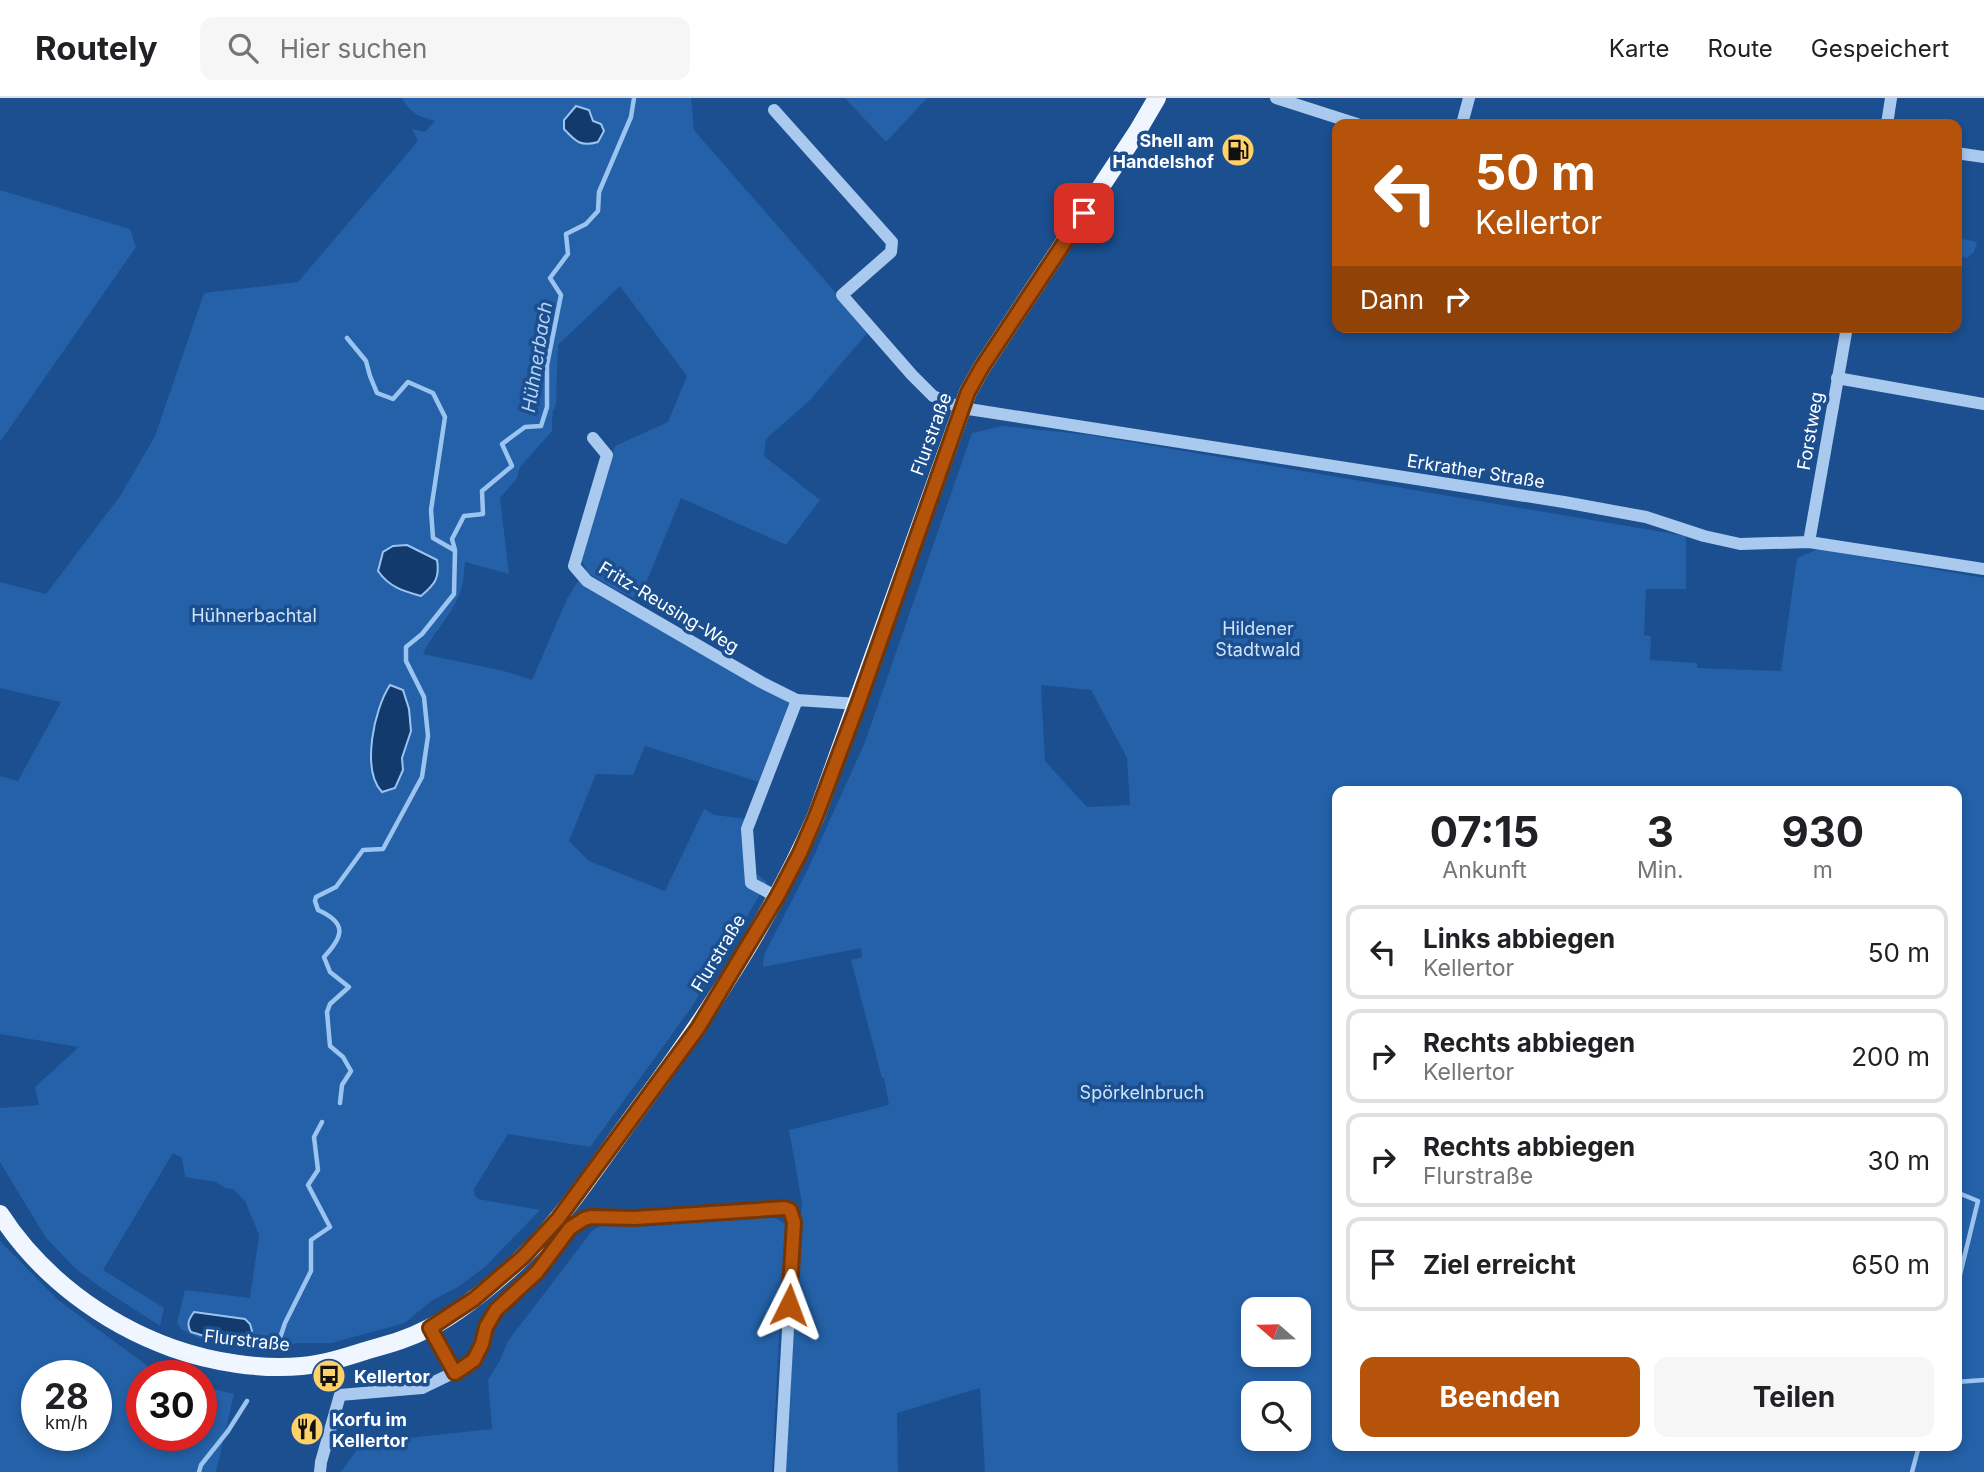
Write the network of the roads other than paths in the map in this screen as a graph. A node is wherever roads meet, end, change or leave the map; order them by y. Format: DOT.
graph roads {
  1 [pos="1157,98"];
  2 [pos="1276,98"];
  3 [pos="1469,98"];
  4 [pos="1891,98"];
  5 [pos="774,110"];
  6 [pos="1341,119"];
  7 [pos="1463,119"];
  8 [pos="1888,119"];
  9 [pos="1962,154"];
  10 [pos="1984,157"];
  11 [pos="1846,333"];
  12 [pos="1837,378"];
  13 [pos="1984,404"];
  14 [pos="961,408"];
  15 [pos="593,438"];
  16 [pos="1809,542"];
  17 [pos="1984,569"];
  18 [pos="797,700"];
  19 [pos="858,704"];
  20 [pos="777,897"];
  21 [pos="0,1214"];
  22 [pos="430,1328"];
  23 [pos="455,1373"];
  24 [pos="320,1472"];
  25 [pos="780,1472"];
  1 -- 14 [label="main road, Flurstraße"];
  2 -- 6 [label="street"];
  3 -- 7 [label="street"];
  4 -- 8 [label="street"];
  5 -- 14 [label="street, Erkrather Straße"];
  9 -- 10 [label="street"];
  11 -- 12 [label="street, Forstweg"];
  12 -- 13 [label="street"];
  12 -- 16 [label="street, Forstweg"];
  14 -- 16 [label="street, Erkrather Straße"];
  14 -- 19 [label="main road, Flurstraße"];
  15 -- 18 [label="street, Fritz-Reusing-Weg"];
  16 -- 17 [label="street, Erkrather Straße"];
  18 -- 19 [label="street, Fritz-Reusing-Weg"];
  18 -- 20 [label="street"];
  19 -- 20 [label="main road, Flurstraße"];
  20 -- 22 [label="main road, Flurstraße"];
  21 -- 22 [label="main road, Flurstraße"];
  22 -- 23 [label="street"];
  23 -- 24 [label="street"];
  23 -- 25 [label="street"];
}
